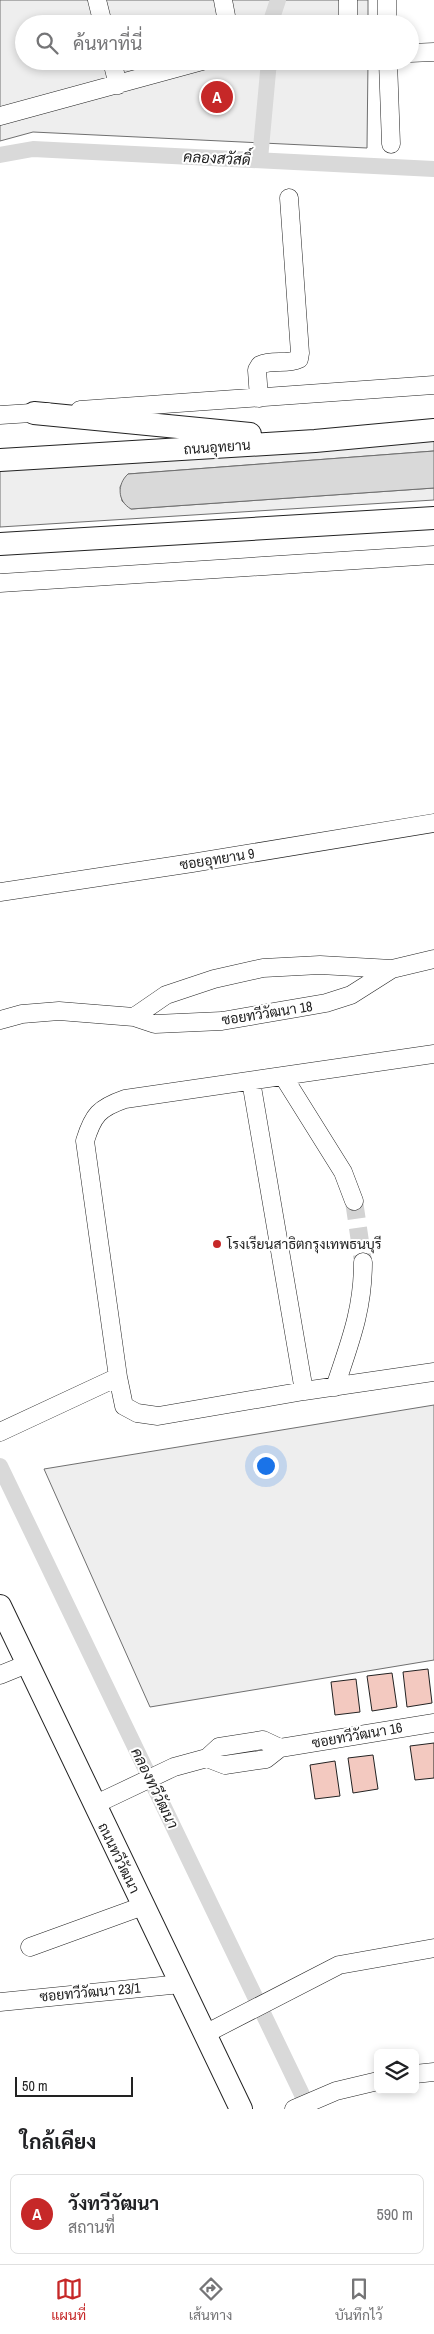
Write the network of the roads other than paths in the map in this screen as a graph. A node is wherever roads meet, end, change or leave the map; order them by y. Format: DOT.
graph roads {
  1 [pos="97,0"];
  2 [pos="348,0"];
  3 [pos="387,0"];
  4 [pos="101,15"];
  5 [pos="348,15"];
  6 [pos="387,15"];
  7 [pos="434,52"];
  8 [pos="419,53"];
  9 [pos="114,70"];
  10 [pos="170,70"];
  11 [pos="388,70"];
  12 [pos="118,85"];
  13 [pos="0,116"];
  14 [pos="391,144"];
  15 [pos="289,198"];
  16 [pos="434,385"];
  17 [pos="259,398"];
  18 [pos="34,413"];
  19 [pos="0,415"];
  20 [pos="434,430"];
  21 [pos="315,441"];
  22 [pos="0,460"];
  23 [pos="434,518"];
  24 [pos="0,544"];
  25 [pos="434,555"];
  26 [pos="0,583"];
  27 [pos="434,823"];
  28 [pos="0,892"];
  29 [pos="434,959"];
  30 [pos="392,969"];
  31 [pos="134,1018"];
  32 [pos="0,1020"];
  33 [pos="434,1054"];
  34 [pos="283,1076"];
  35 [pos="251,1081"];
  36 [pos="354,1201"];
  37 [pos="363,1262"];
  38 [pos="434,1372"];
  39 [pos="118,1377"];
  40 [pos="335,1387"];
  41 [pos="304,1391"];
  42 [pos="0,1432"];
  43 [pos="0,1606"];
  44 [pos="27,1664"];
  45 [pos="0,1675"];
  46 [pos="434,1723"];
  47 [pos="94,1805"];
  48 [pos="143,1906"];
  49 [pos="30,1947"];
  50 [pos="434,1948"];
  51 [pos="181,1984"];
  52 [pos="0,2002"];
  53 [pos="204,2034"];
  54 [pos="434,2072"];
  55 [pos="419,2074"];
  56 [pos="374,2082"];
  57 [pos="240,2109"];
  58 [pos="294,2109"];
  1 -- 4 [label="street"];
  2 -- 5 [label="street"];
  3 -- 6 [label="street"];
  7 -- 8 [label="street"];
  9 -- 12 [label="street"];
  10 -- 12 [label="street"];
  11 -- 14 [label="street"];
  12 -- 13 [label="street"];
  15 -- 17 [label="street"];
  16 -- 17 [label="street"];
  17 -- 18 [label="street"];
  18 -- 19 [label="street"];
  18 -- 21 [label="main road"];
  20 -- 21 [label="main road, ถนนอุทยาน"];
  21 -- 22 [label="main road, ถนนอุทยาน"];
  23 -- 24 [label="main road"];
  25 -- 26 [label="street"];
  27 -- 28 [label="street, ซอยอุทยาน 9"];
  29 -- 30 [label="street, ซอยทวีวัฒนา 18"];
  30 -- 31 [label="street, ซอยทวีวัฒนา 18"];
  30 -- 31 [label="street, ซอยทวีวัฒนา 18"];
  31 -- 32 [label="street, ซอยทวีวัฒนา 18"];
  33 -- 34 [label="street"];
  34 -- 35 [label="street"];
  34 -- 36 [label="street"];
  35 -- 39 [label="street"];
  35 -- 41 [label="street"];
  37 -- 40 [label="street"];
  38 -- 40 [label="street"];
  39 -- 41 [label="street"];
  39 -- 42 [label="street"];
  40 -- 41 [label="street"];
  43 -- 44 [label="main road, ถนนทวีวัฒนา"];
  44 -- 45 [label="street"];
  44 -- 47 [label="main road, ถนนทวีวัฒนา"];
  46 -- 47 [label="street, ซอยทวีวัฒนา 16"];
  47 -- 48 [label="main road, ถนนทวีวัฒนา"];
  48 -- 49 [label="street"];
  48 -- 51 [label="main road, ถนนทวีวัฒนา"];
  50 -- 53 [label="street"];
  51 -- 52 [label="street, ซอยทวีวัฒนา 23/1"];
  51 -- 53 [label="main road, ถนนทวีวัฒนา"];
  53 -- 57 [label="main road, ถนนทวีวัฒนา"];
  54 -- 55 [label="street"];
  56 -- 58 [label="street"];
}
